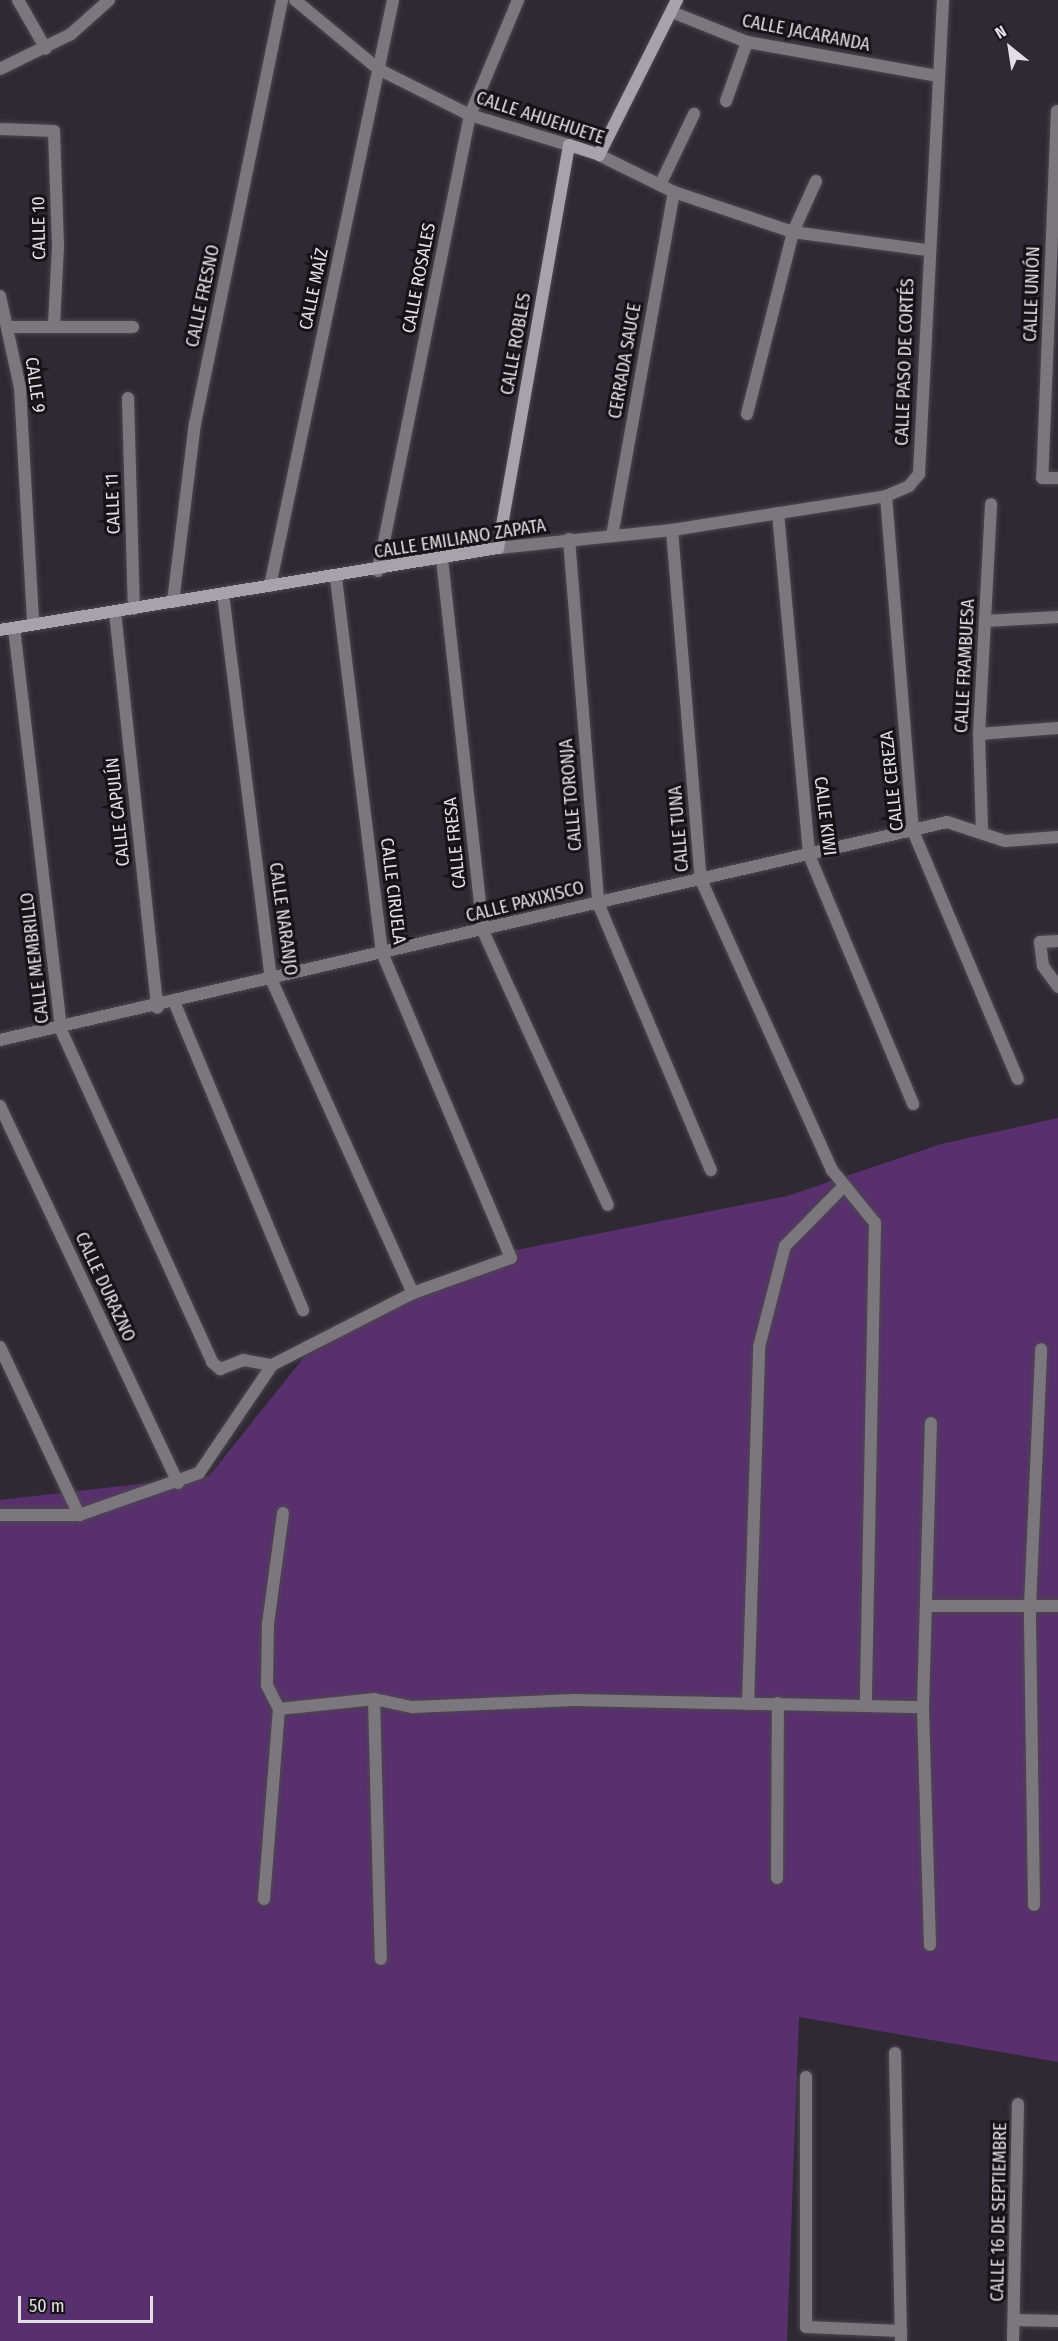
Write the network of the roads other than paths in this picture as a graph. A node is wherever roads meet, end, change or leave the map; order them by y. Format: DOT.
graph roads {
  1 [pos="18,0"];
  2 [pos="282,0"];
  3 [pos="295,0"];
  4 [pos="393,0"];
  5 [pos="518,0"];
  6 [pos="943,0"];
  7 [pos="104,2"];
  8 [pos="675,6"];
  9 [pos="747,42"];
  10 [pos="46,49"];
  11 [pos="0,69"];
  12 [pos="378,69"];
  13 [pos="937,76"];
  14 [pos="726,101"];
  15 [pos="1058,111"];
  16 [pos="694,114"];
  17 [pos="470,115"];
  18 [pos="0,129"];
  19 [pos="569,146"];
  20 [pos="599,155"];
  21 [pos="816,181"];
  22 [pos="660,185"];
  23 [pos="674,192"];
  24 [pos="793,232"];
  25 [pos="927,250"];
  26 [pos="0,296"];
  27 [pos="54,324"];
  28 [pos="7,327"];
  29 [pos="133,327"];
  30 [pos="128,398"];
  31 [pos="747,414"];
  32 [pos="919,474"];
  33 [pos="1058,478"];
  34 [pos="886,496"];
  35 [pos="991,504"];
  36 [pos="778,513"];
  37 [pos="672,530"];
  38 [pos="612,536"];
  39 [pos="569,539"];
  40 [pos="498,548"];
  41 [pos="442,559"];
  42 [pos="378,571"];
  43 [pos="336,577"];
  44 [pos="270,586"];
  45 [pos="223,594"];
  46 [pos="173,603"];
  47 [pos="134,609"];
  48 [pos="115,612"];
  49 [pos="1058,617"];
  50 [pos="985,621"];
  51 [pos="33,624"];
  52 [pos="14,628"];
  53 [pos="0,630"];
  54 [pos="1058,728"];
  55 [pos="979,734"];
  56 [pos="913,831"];
  57 [pos="982,831"];
  58 [pos="1058,837"];
  59 [pos="809,855"];
  60 [pos="701,880"];
  61 [pos="598,903"];
  62 [pos="483,931"];
  63 [pos="1058,941"];
  64 [pos="382,953"];
  65 [pos="271,979"];
  66 [pos="1058,987"];
  67 [pos="175,1004"];
  68 [pos="157,1008"];
  69 [pos="61,1030"];
  70 [pos="0,1040"];
  71 [pos="1018,1078"];
  72 [pos="914,1104"];
  73 [pos="0,1106"];
  74 [pos="711,1170"];
  75 [pos="842,1188"];
  76 [pos="608,1205"];
  77 [pos="412,1293"];
  78 [pos="303,1310"];
  79 [pos="0,1347"];
  80 [pos="1041,1349"];
  81 [pos="272,1365"];
  82 [pos="931,1423"];
  83 [pos="178,1483"];
  84 [pos="283,1513"];
  85 [pos="0,1515"];
  86 [pos="79,1515"];
  87 [pos="927,1606"];
  88 [pos="1030,1606"];
  89 [pos="1058,1606"];
  90 [pos="375,1699"];
  91 [pos="778,1703"];
  92 [pos="748,1704"];
  93 [pos="866,1706"];
  94 [pos="923,1707"];
  95 [pos="279,1709"];
  96 [pos="777,1878"];
  97 [pos="264,1899"];
  98 [pos="1034,1905"];
  99 [pos="930,1945"];
  100 [pos="381,1959"];
  101 [pos="895,2053"];
  102 [pos="806,2077"];
  103 [pos="1018,2104"];
  104 [pos="1014,2320"];
  105 [pos="1058,2321"];
  106 [pos="901,2336"];
  107 [pos="1013,2341"];
  1 -- 10 [label="street"];
  2 -- 46 [label="street, CALLE FRESNO"];
  3 -- 12 [label="street, CALLE AHUEHUETE"];
  4 -- 12 [label="street, CALLE MAÍZ"];
  5 -- 17 [label="street, CALLE ROSALES"];
  6 -- 13 [label="street, CALLE PASO DE CORTÉS"];
  7 -- 10 [label="street"];
  8 -- 9 [label="street, CALLE JACARANDA"];
  8 -- 20 [label="main road"];
  9 -- 13 [label="street, CALLE JACARANDA"];
  9 -- 14 [label="street"];
  10 -- 11 [label="street"];
  12 -- 17 [label="street, CALLE AHUEHUETE"];
  12 -- 44 [label="street, CALLE MAÍZ"];
  13 -- 25 [label="street, CALLE PASO DE CORTÉS"];
  15 -- 33 [label="street, CALLE UNIÓN"];
  16 -- 22 [label="street"];
  17 -- 19 [label="street, CALLE AHUEHUETE"];
  17 -- 42 [label="street, CALLE ROSALES"];
  18 -- 27 [label="street, CALLE 10"];
  19 -- 20 [label="main road, CALLE AHUEHUETE"];
  19 -- 40 [label="main road, CALLE ROBLES"];
  20 -- 22 [label="street, CALLE AHUEHUETE"];
  21 -- 24 [label="street"];
  22 -- 23 [label="street, CALLE AHUEHUETE"];
  23 -- 24 [label="street, CALLE AHUEHUETE"];
  23 -- 38 [label="street, CERRADA SAUCE"];
  24 -- 25 [label="street, CALLE AHUEHUETE"];
  24 -- 31 [label="street"];
  25 -- 32 [label="street, CALLE PASO DE CORTÉS"];
  26 -- 28 [label="street, CALLE 9"];
  27 -- 28 [label="street"];
  27 -- 29 [label="street"];
  28 -- 51 [label="street, CALLE 9"];
  30 -- 47 [label="street, CALLE 11"];
  32 -- 34 [label="street, CALLE EMILIANO ZAPATA"];
  34 -- 36 [label="street, CALLE EMILIANO ZAPATA"];
  34 -- 56 [label="street, CALLE CEREZA"];
  35 -- 50 [label="street, CALLE FRAMBUESA"];
  36 -- 37 [label="street, CALLE EMILIANO ZAPATA"];
  36 -- 59 [label="street, CALLE KIWI"];
  37 -- 38 [label="street, CALLE EMILIANO ZAPATA"];
  37 -- 60 [label="street, CALLE TUNA"];
  38 -- 39 [label="street, CALLE EMILIANO ZAPATA"];
  39 -- 40 [label="street, CALLE EMILIANO ZAPATA"];
  39 -- 61 [label="street, CALLE TORONJA"];
  40 -- 41 [label="main road, CALLE EMILIANO ZAPATA"];
  41 -- 42 [label="main road, CALLE EMILIANO ZAPATA"];
  41 -- 62 [label="street, CALLE FRESA"];
  42 -- 43 [label="main road, CALLE EMILIANO ZAPATA"];
  43 -- 44 [label="main road, CALLE EMILIANO ZAPATA"];
  43 -- 64 [label="street, CALLE CIRUELA"];
  44 -- 45 [label="main road, CALLE EMILIANO ZAPATA"];
  45 -- 46 [label="main road, CALLE EMILIANO ZAPATA"];
  45 -- 65 [label="street, CALLE NARANJO"];
  46 -- 47 [label="main road, CALLE EMILIANO ZAPATA"];
  47 -- 48 [label="main road, CALLE EMILIANO ZAPATA"];
  48 -- 51 [label="main road, CALLE EMILIANO ZAPATA"];
  48 -- 68 [label="street, CALLE CAPULÍN"];
  49 -- 50 [label="street"];
  50 -- 55 [label="street, CALLE FRAMBUESA"];
  51 -- 52 [label="main road, CALLE EMILIANO ZAPATA"];
  52 -- 53 [label="main road, CALLE EMILIANO ZAPATA"];
  52 -- 69 [label="street, CALLE MEMBRILLO"];
  54 -- 55 [label="street"];
  55 -- 57 [label="street, CALLE FRAMBUESA"];
  56 -- 57 [label="street, CALLE PAXIXISCO"];
  56 -- 59 [label="street, CALLE PAXIXISCO"];
  56 -- 71 [label="street, CALLE CEREZA"];
  57 -- 58 [label="street, CALLE PAXIXISCO"];
  59 -- 60 [label="street, CALLE PAXIXISCO"];
  59 -- 72 [label="street, CALLE KIWI"];
  60 -- 61 [label="street, CALLE PAXIXISCO"];
  60 -- 75 [label="street, CALLE TUNA"];
  61 -- 62 [label="street, CALLE PAXIXISCO"];
  61 -- 74 [label="street, CALLE TORONJA"];
  62 -- 64 [label="street, CALLE PAXIXISCO"];
  62 -- 76 [label="street, CALLE FRESA"];
  63 -- 66 [label="street"];
  64 -- 65 [label="street, CALLE PAXIXISCO"];
  64 -- 77 [label="street, CALLE CIRUELA"];
  65 -- 67 [label="street, CALLE PAXIXISCO"];
  65 -- 77 [label="street, CALLE NARANJO"];
  67 -- 68 [label="street, CALLE PAXIXISCO"];
  67 -- 78 [label="street"];
  68 -- 69 [label="street, CALLE PAXIXISCO"];
  69 -- 70 [label="street, CALLE PAXIXISCO"];
  69 -- 81 [label="street, CALLE MEMBRILLO"];
  73 -- 83 [label="street, CALLE DURAZNO"];
  75 -- 92 [label="street"];
  75 -- 93 [label="street, CALLE TUNA"];
  77 -- 81 [label="street"];
  79 -- 86 [label="street"];
  80 -- 88 [label="street"];
  81 -- 83 [label="street"];
  82 -- 87 [label="street"];
  83 -- 86 [label="street"];
  84 -- 95 [label="street"];
  85 -- 86 [label="street"];
  87 -- 88 [label="street"];
  87 -- 94 [label="street"];
  88 -- 89 [label="street"];
  88 -- 98 [label="street"];
  90 -- 92 [label="street"];
  90 -- 95 [label="street"];
  90 -- 100 [label="street"];
  91 -- 92 [label="street"];
  91 -- 93 [label="street"];
  91 -- 96 [label="street"];
  93 -- 94 [label="street"];
  94 -- 99 [label="street"];
  95 -- 97 [label="street"];
  101 -- 106 [label="street"];
  102 -- 106 [label="street"];
  103 -- 104 [label="street, CALLE 16 DE SEPTIEMBRE"];
  104 -- 105 [label="street"];
  104 -- 107 [label="street, CALLE 16 DE SEPTIEMBRE"];
}
